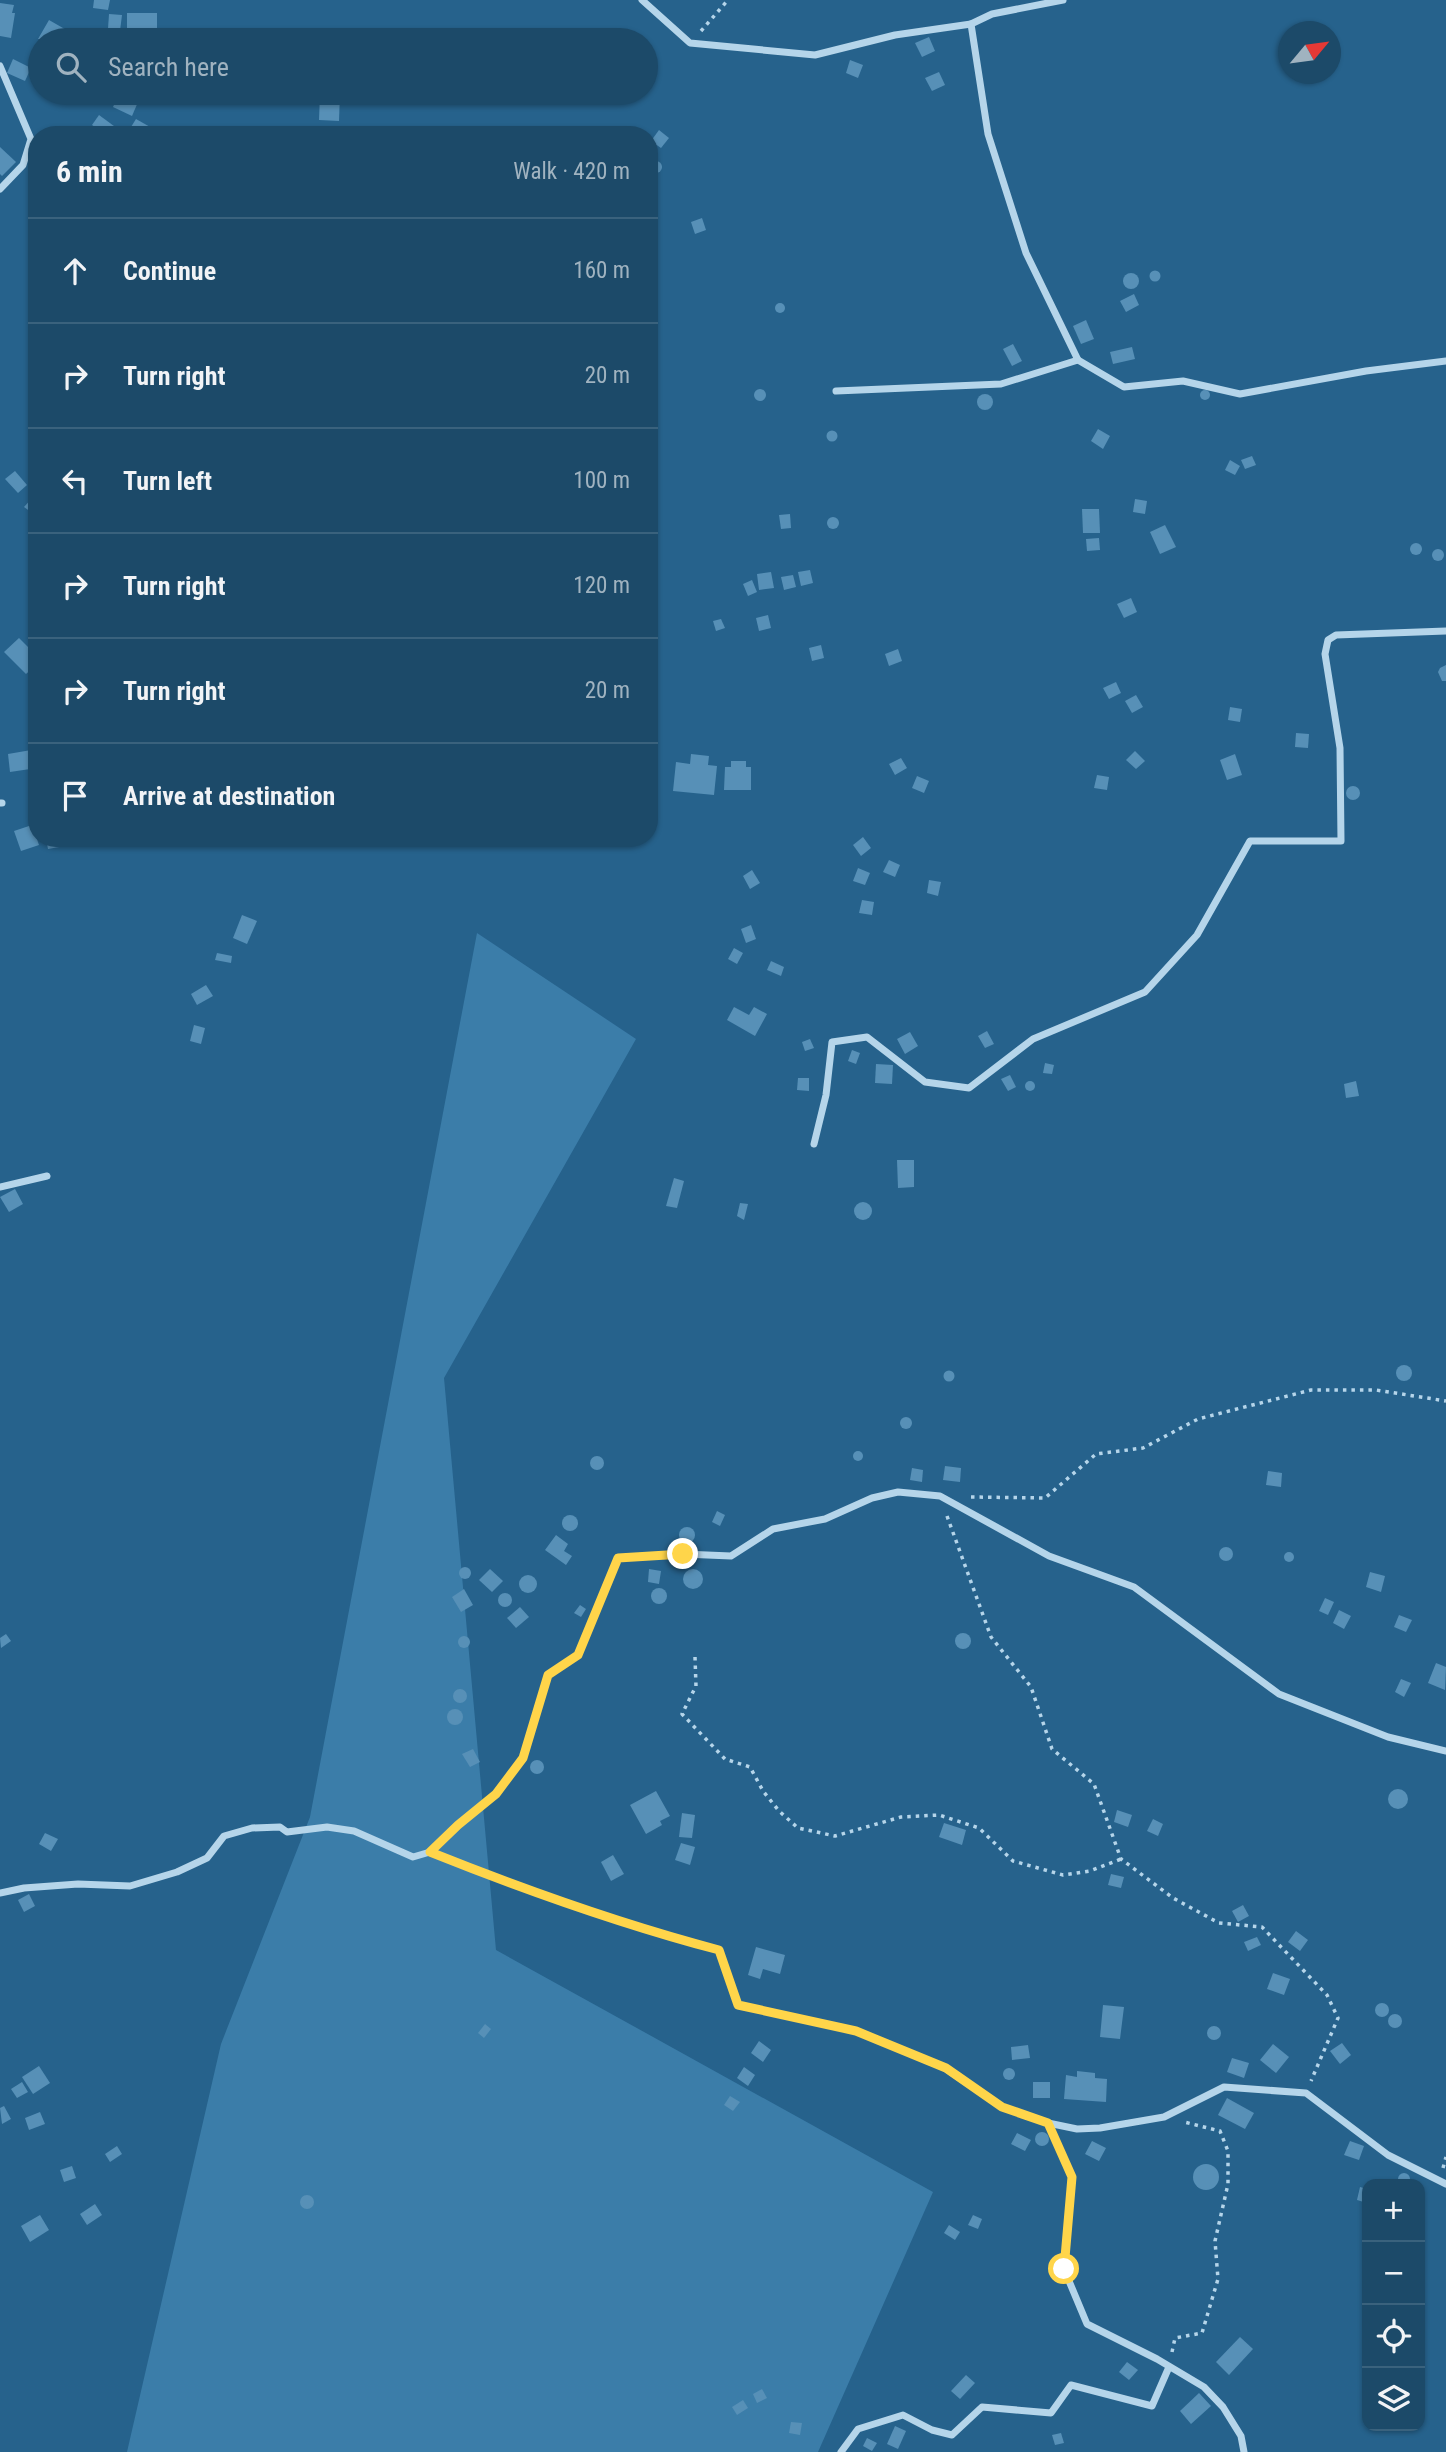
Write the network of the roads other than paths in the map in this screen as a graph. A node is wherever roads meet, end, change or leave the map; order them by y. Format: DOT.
graph roads {
  1 [pos="642,0"];
  2 [pos="1063,0"];
  3 [pos="971,24"];
  4 [pos="0,66"];
  5 [pos="28,132"];
  6 [pos="28,149"];
  7 [pos="0,190"];
  8 [pos="1078,360"];
  9 [pos="1446,361"];
  10 [pos="836,391"];
  11 [pos="1446,631"];
  12 [pos="814,1144"];
  13 [pos="47,1176"];
  14 [pos="0,1187"];
  15 [pos="1446,1751"];
  16 [pos="430,1852"];
  17 [pos="0,1893"];
  18 [pos="1048,2123"];
  19 [pos="1446,2184"];
  20 [pos="1169,2367"];
  21 [pos="841,2452"];
  22 [pos="1244,2452"];
  1 -- 3 [label="street"];
  2 -- 3 [label="street"];
  3 -- 8 [label="street"];
  4 -- 5 [label="street"];
  6 -- 7 [label="street"];
  8 -- 9 [label="street"];
  8 -- 10 [label="street"];
  11 -- 12 [label="street"];
  13 -- 14 [label="street"];
  15 -- 16 [label="street"];
  16 -- 17 [label="street"];
  16 -- 18 [label="street"];
  18 -- 19 [label="street"];
  18 -- 20 [label="street"];
  20 -- 21 [label="street"];
  20 -- 22 [label="street"];
}
